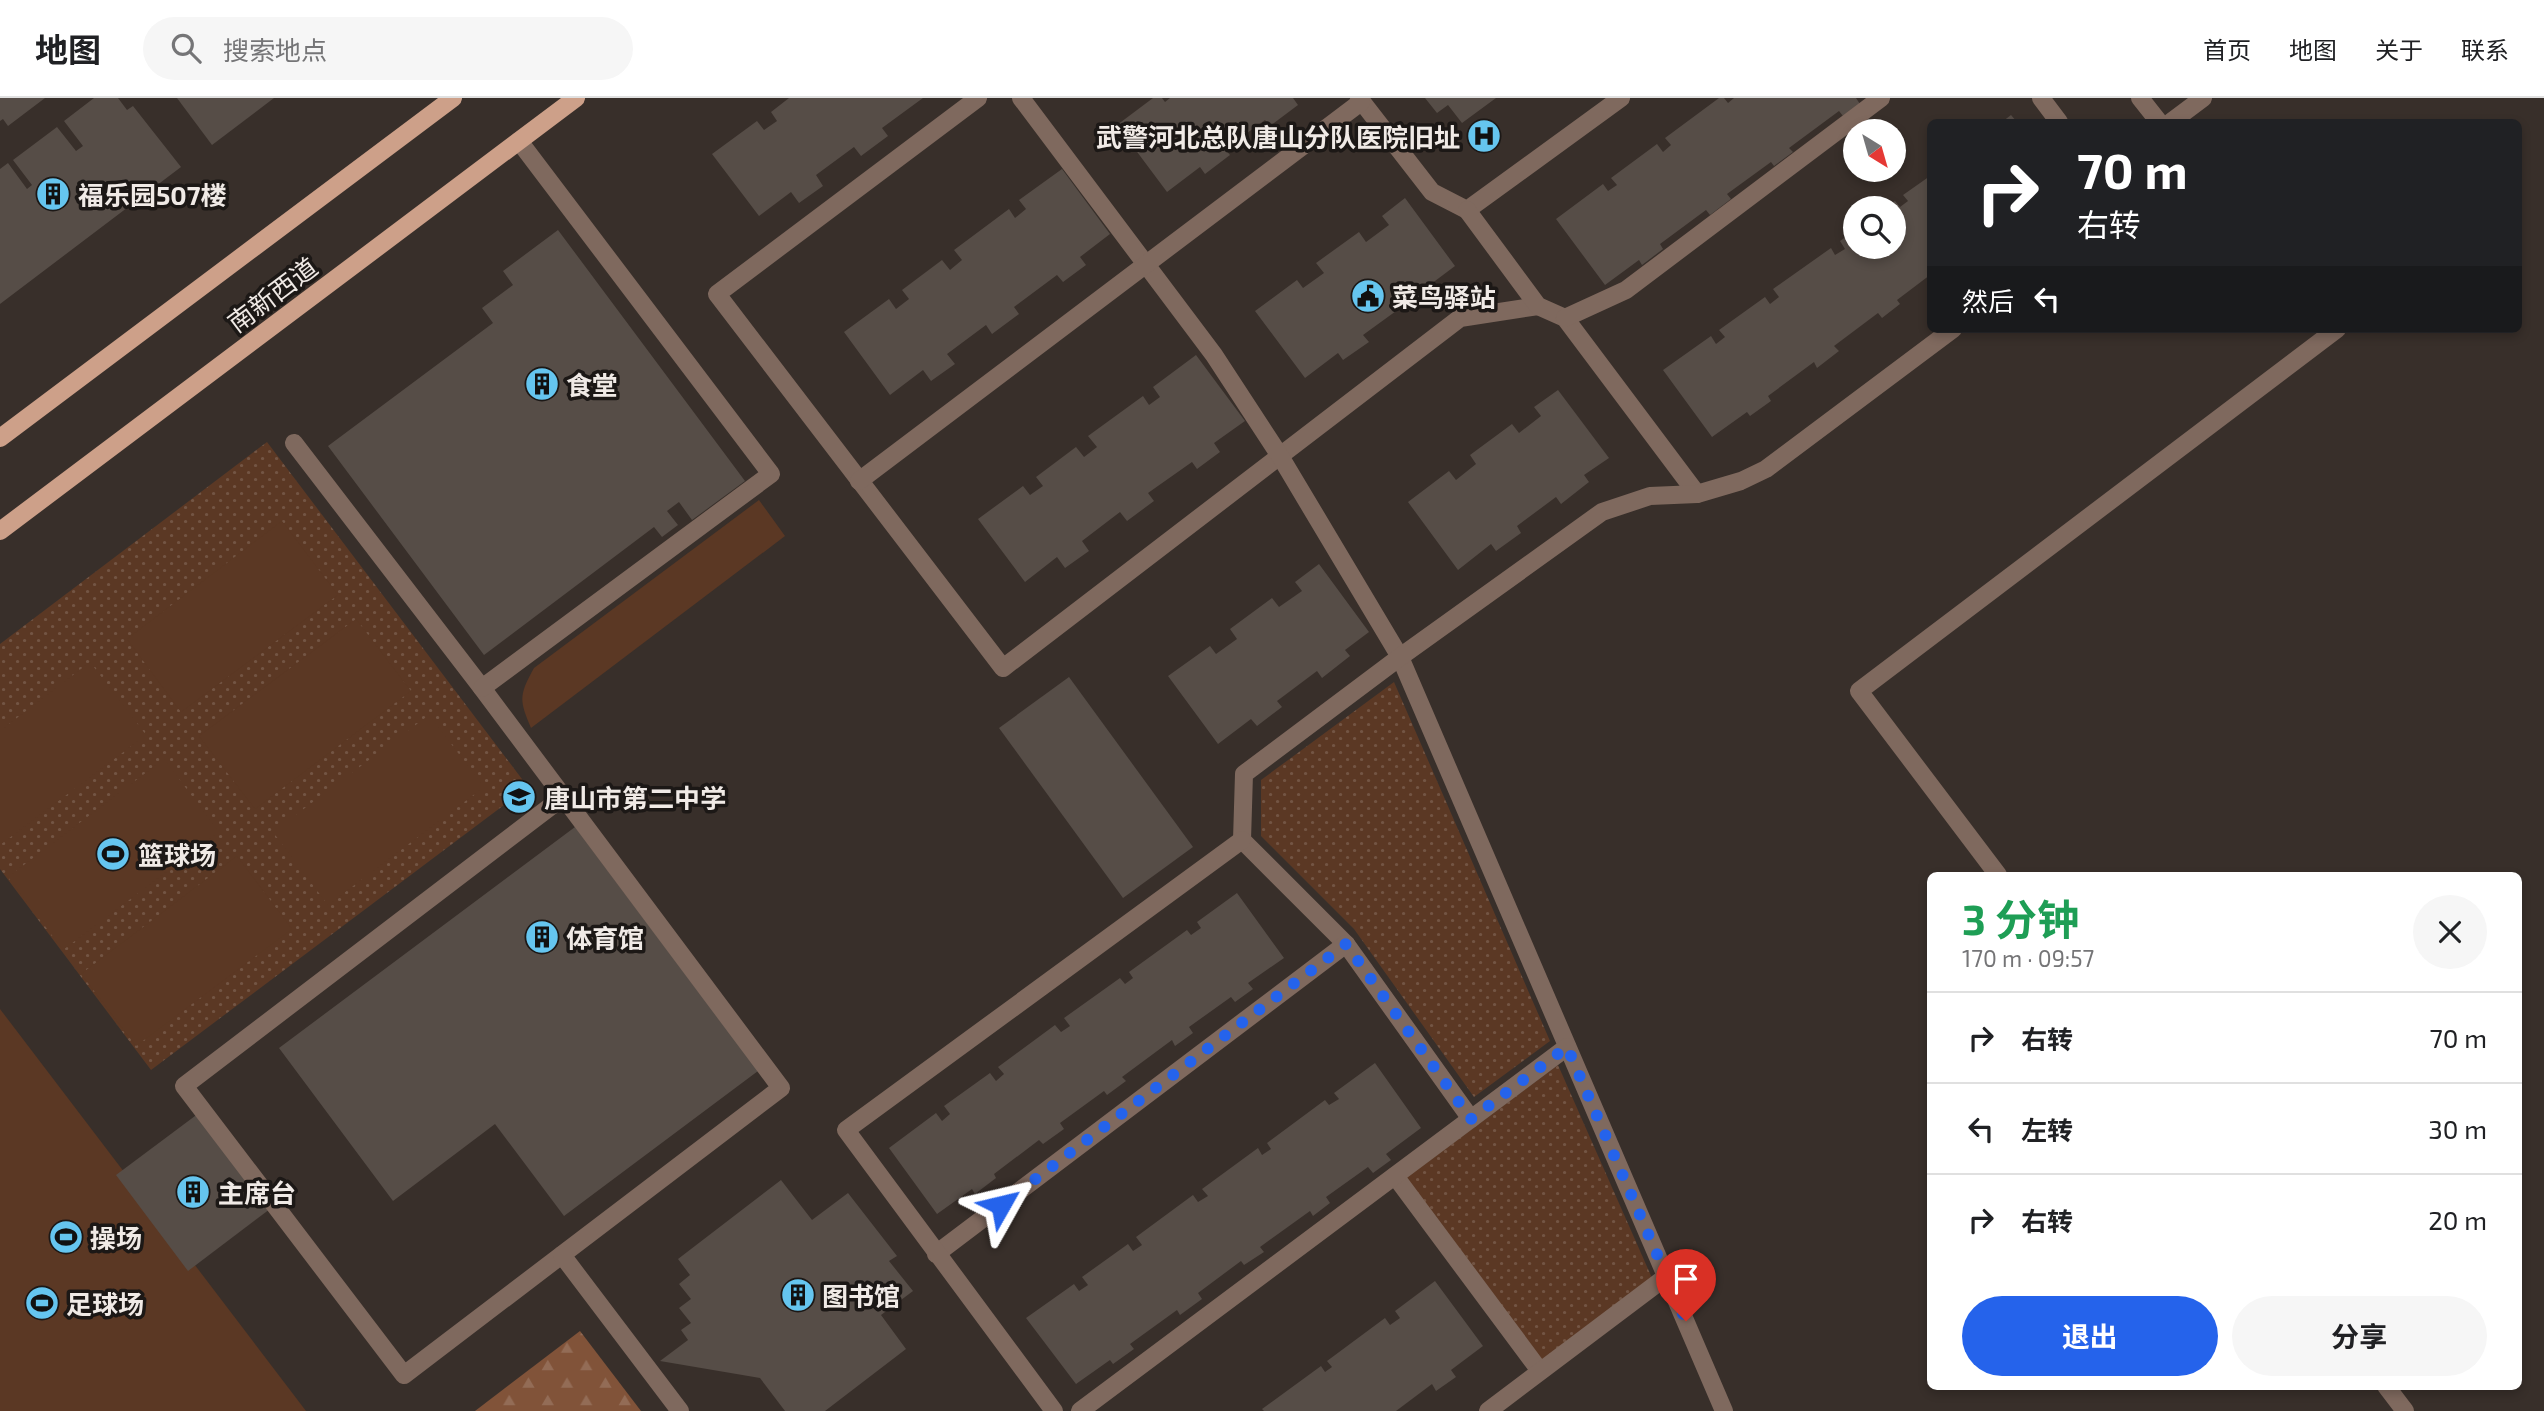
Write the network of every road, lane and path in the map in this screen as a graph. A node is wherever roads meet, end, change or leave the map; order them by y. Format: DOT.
graph roads {
  1 [pos="453,98"];
  2 [pos="576,98"];
  3 [pos="978,98"];
  4 [pos="1021,98"];
  5 [pos="1621,98"];
  6 [pos="1881,98"];
  7 [pos="2041,98"];
  8 [pos="2140,98"];
  9 [pos="2203,98"];
  10 [pos="1360,100"];
  11 [pos="2057,119"];
  12 [pos="2156,119"];
  13 [pos="2175,119"];
  14 [pos="519,141"];
  15 [pos="1467,210"];
  16 [pos="1145,264"];
  17 [pos="1538,306"];
  18 [pos="1565,318"];
  19 [pos="1948,333"];
  20 [pos="2332,333"];
  21 [pos="0,438"];
  22 [pos="294,443"];
  23 [pos="1280,456"];
  24 [pos="859,481"];
  25 [pos="1697,494"];
  26 [pos="0,531"];
  27 [pos="1400,657"];
  28 [pos="482,688"];
  29 [pos="563,797"];
  30 [pos="1242,840"];
  31 [pos="1996,872"];
  32 [pos="1346,944"];
  33 [pos="1567,1047"];
  34 [pos="1471,1119"];
  35 [pos="1395,1176"];
  36 [pos="936,1254"];
  37 [pos="562,1255"];
  38 [pos="1667,1276"];
  39 [pos="1540,1371"];
  40 [pos="2389,1390"];
  41 [pos="680,1411"];
  42 [pos="1054,1411"];
  43 [pos="1080,1411"];
  44 [pos="1488,1411"];
  45 [pos="1724,1411"];
  46 [pos="2405,1411"];
  1 -- 21 [label="main road, 南新西道"];
  2 -- 14 [label="main road, 南新西道"];
  3 -- 24 [label="street"];
  4 -- 16 [label="street"];
  5 -- 15 [label="street"];
  6 -- 18 [label="street"];
  7 -- 11 [label="street"];
  8 -- 12 [label="street"];
  9 -- 13 [label="street"];
  10 -- 15 [label="street"];
  10 -- 16 [label="street"];
  14 -- 26 [label="main road, 南新西道"];
  14 -- 28 [label="street"];
  15 -- 17 [label="street"];
  16 -- 23 [label="street"];
  16 -- 24 [label="street"];
  17 -- 18 [label="street"];
  17 -- 23 [label="street"];
  18 -- 25 [label="street"];
  19 -- 25 [label="street"];
  20 -- 31 [label="street"];
  22 -- 28 [label="street"];
  23 -- 24 [label="street"];
  23 -- 27 [label="street"];
  25 -- 27 [label="street"];
  27 -- 30 [label="street"];
  27 -- 33 [label="street"];
  28 -- 29 [label="street"];
  29 -- 37 [label="street"];
  29 -- 37 [label="street"];
  30 -- 32 [label="street"];
  30 -- 36 [label="street"];
  32 -- 34 [label="street"];
  32 -- 36 [label="street"];
  33 -- 34 [label="street"];
  33 -- 38 [label="street"];
  34 -- 35 [label="street"];
  35 -- 39 [label="street"];
  35 -- 43 [label="street"];
  36 -- 42 [label="street"];
  37 -- 41 [label="street"];
  38 -- 39 [label="street"];
  38 -- 45 [label="street"];
  39 -- 44 [label="street"];
  40 -- 46 [label="street"];
}
